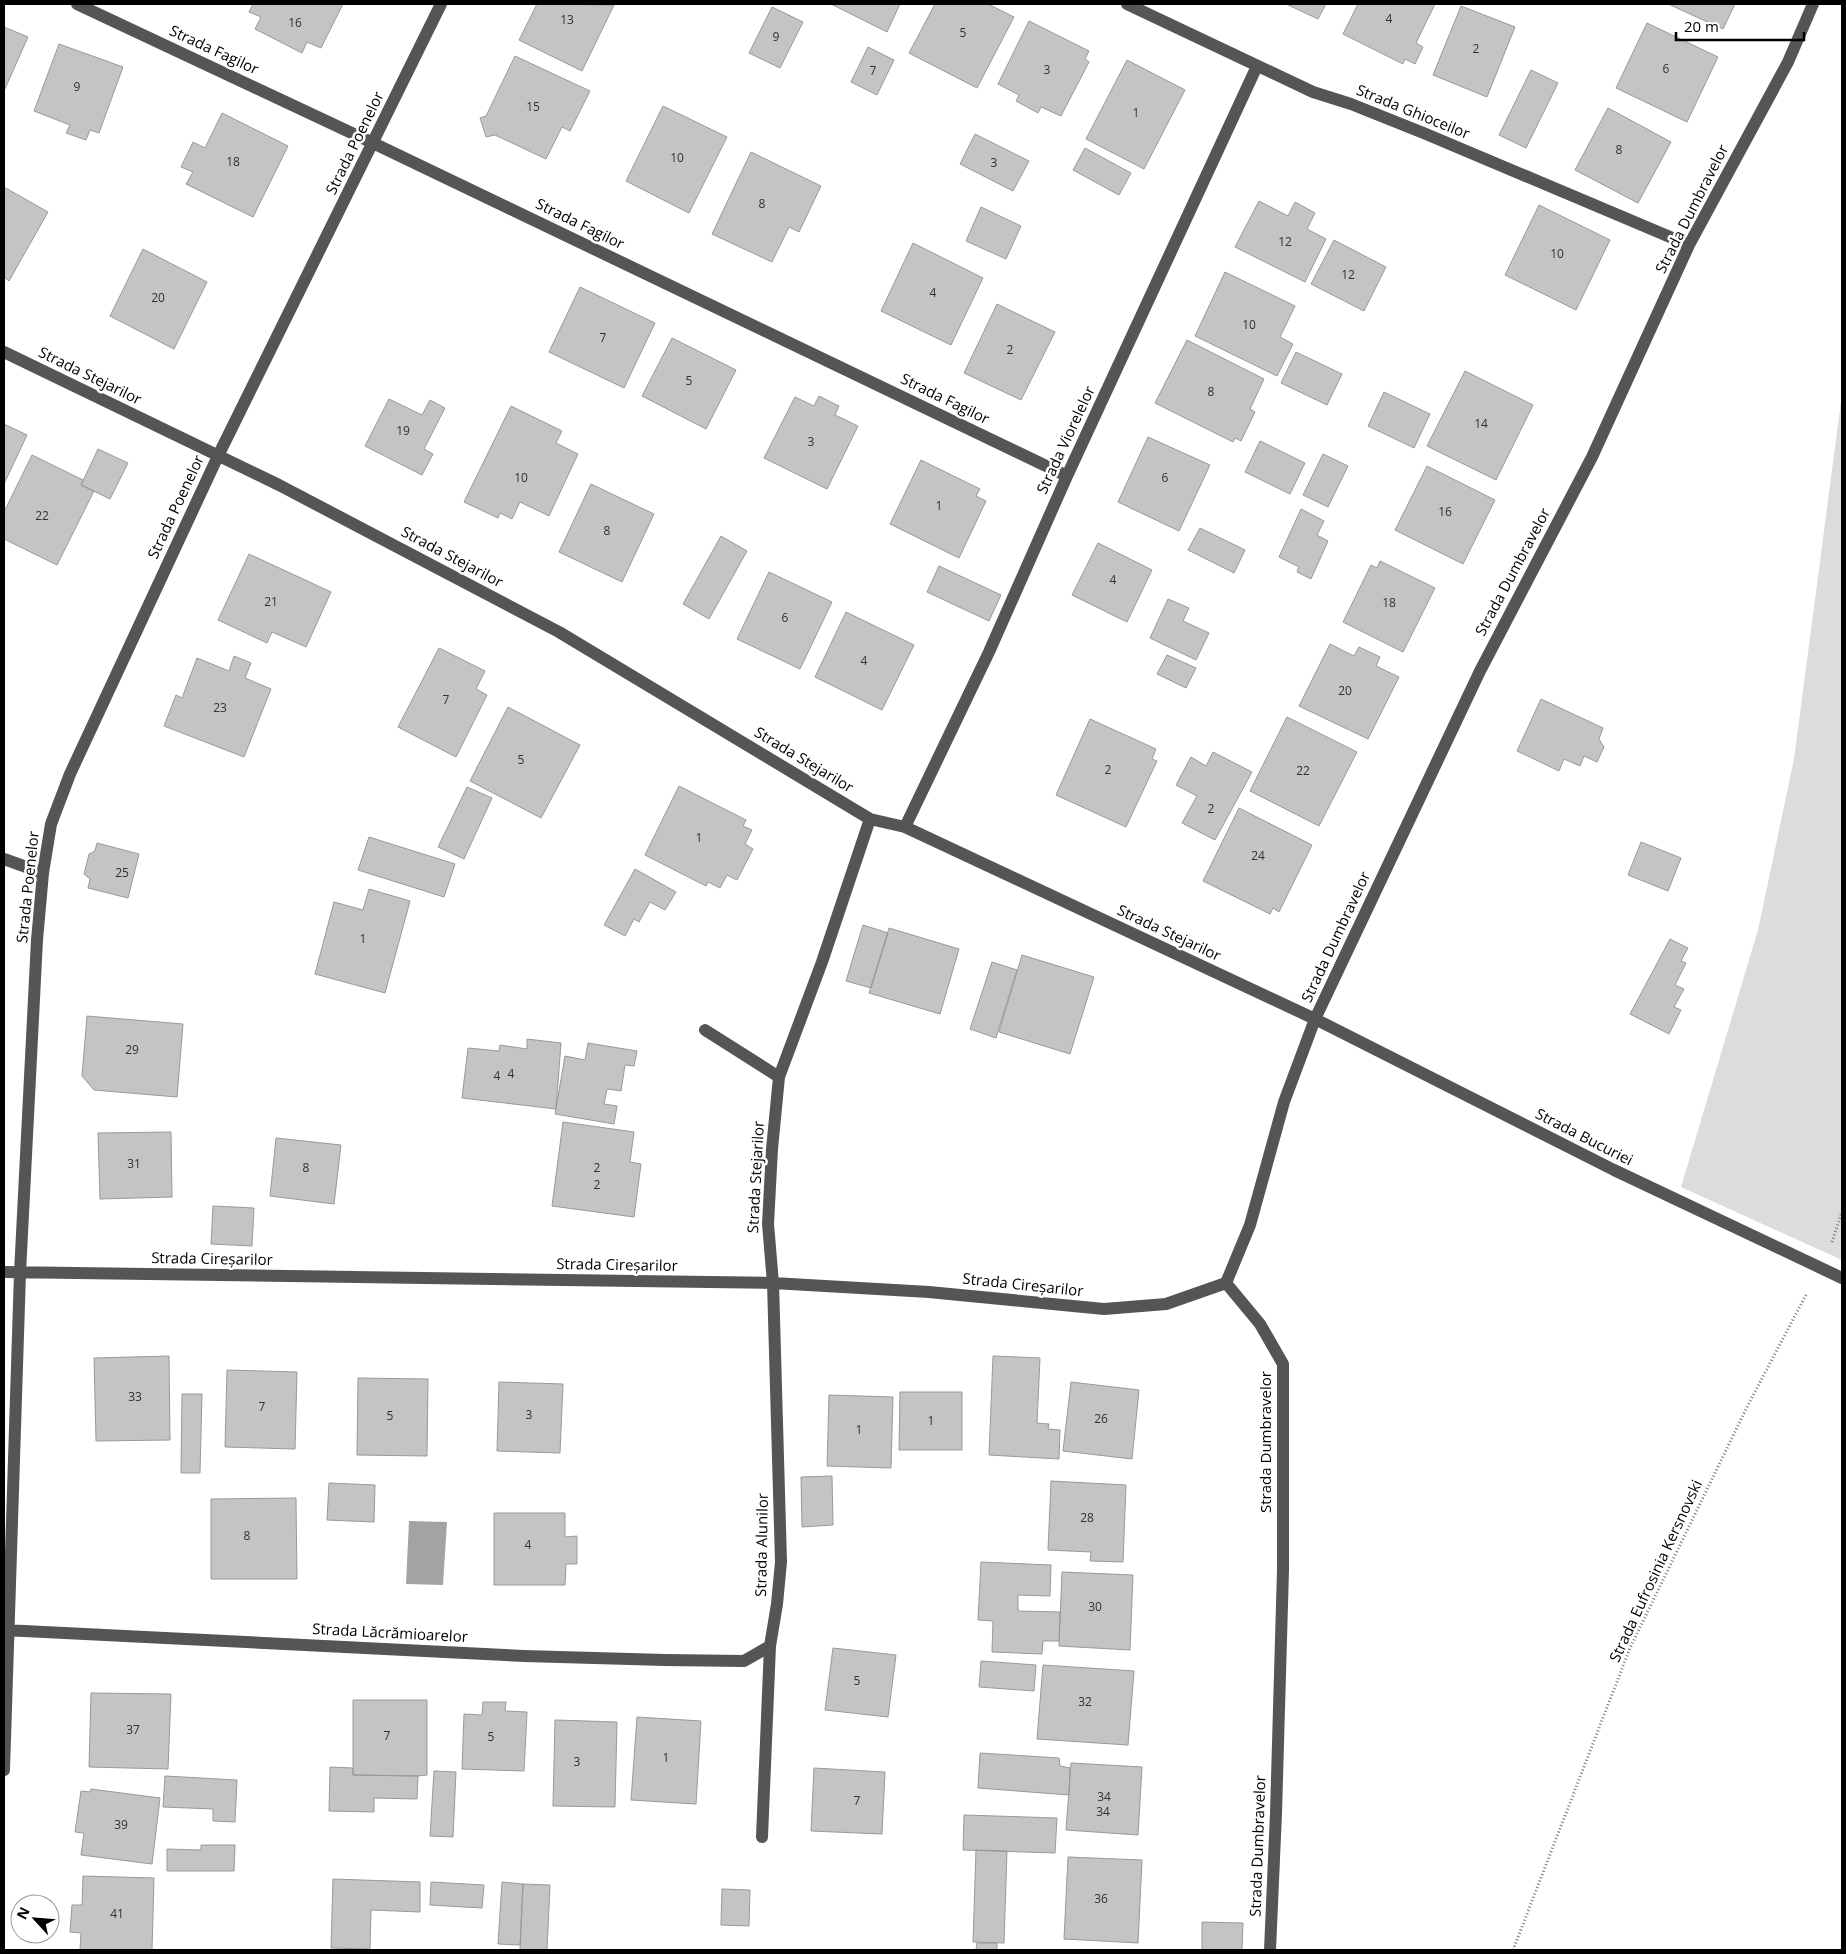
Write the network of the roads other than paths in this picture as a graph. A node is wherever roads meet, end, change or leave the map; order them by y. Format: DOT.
graph roads {
  1 [pos="78,4"];
  2 [pos="441,4"];
  3 [pos="1128,4"];
  4 [pos="1813,4"];
  5 [pos="1257,66"];
  6 [pos="373,143"];
  7 [pos="1689,245"];
  8 [pos="4,352"];
  9 [pos="218,456"];
  10 [pos="1067,476"];
  11 [pos="870,818"];
  12 [pos="905,826"];
  13 [pos="4,859"];
  14 [pos="43,872"];
  15 [pos="1315,1019"];
  16 [pos="705,1030"];
  17 [pos="779,1077"];
  18 [pos="4,1272"];
  19 [pos="20,1273"];
  20 [pos="1842,1278"];
  21 [pos="773,1283"];
  22 [pos="1226,1283"];
  23 [pos="6,1630"];
  24 [pos="770,1646"];
  25 [pos="4,1770"];
  26 [pos="762,1837"];
  27 [pos="1270,1950"];
  1 -- 6 [label="street, Strada Fagilor"];
  2 -- 6 [label="street, Strada Poenelor"];
  3 -- 5 [label="street, Strada Ghioceilor"];
  4 -- 7 [label="street, Strada Dumbravelor"];
  5 -- 7 [label="street, Strada Ghioceilor"];
  5 -- 10 [label="street, Strada Viorelelor"];
  6 -- 9 [label="street, Strada Poenelor"];
  6 -- 10 [label="street, Strada Fagilor"];
  7 -- 15 [label="street, Strada Dumbravelor"];
  8 -- 9 [label="street, Strada Stejarilor"];
  9 -- 11 [label="street, Strada Stejarilor"];
  9 -- 14 [label="street, Strada Poenelor"];
  10 -- 12 [label="street, Strada Viorelelor"];
  11 -- 12 [label="street, Strada Stejarilor"];
  11 -- 17 [label="street, Strada Stejarilor"];
  12 -- 15 [label="street, Strada Stejarilor"];
  13 -- 14 [label="street"];
  14 -- 19 [label="street, Strada Poenelor"];
  15 -- 20 [label="street, Strada Bucuriei"];
  15 -- 22 [label="street, Strada Dumbravelor"];
  16 -- 17 [label="street"];
  17 -- 21 [label="street, Strada Stejarilor"];
  18 -- 19 [label="street, Strada Cireșarilor"];
  19 -- 21 [label="street, Strada Cireșarilor"];
  19 -- 23 [label="street, Strada Poenelor"];
  21 -- 22 [label="street, Strada Cireșarilor"];
  21 -- 24 [label="street, Strada Alunilor"];
  22 -- 27 [label="street, Strada Dumbravelor"];
  23 -- 24 [label="street, Strada Lăcrămioarelor"];
  23 -- 25 [label="street, Strada Poenelor"];
  24 -- 26 [label="street, Strada Alunilor"];
}
